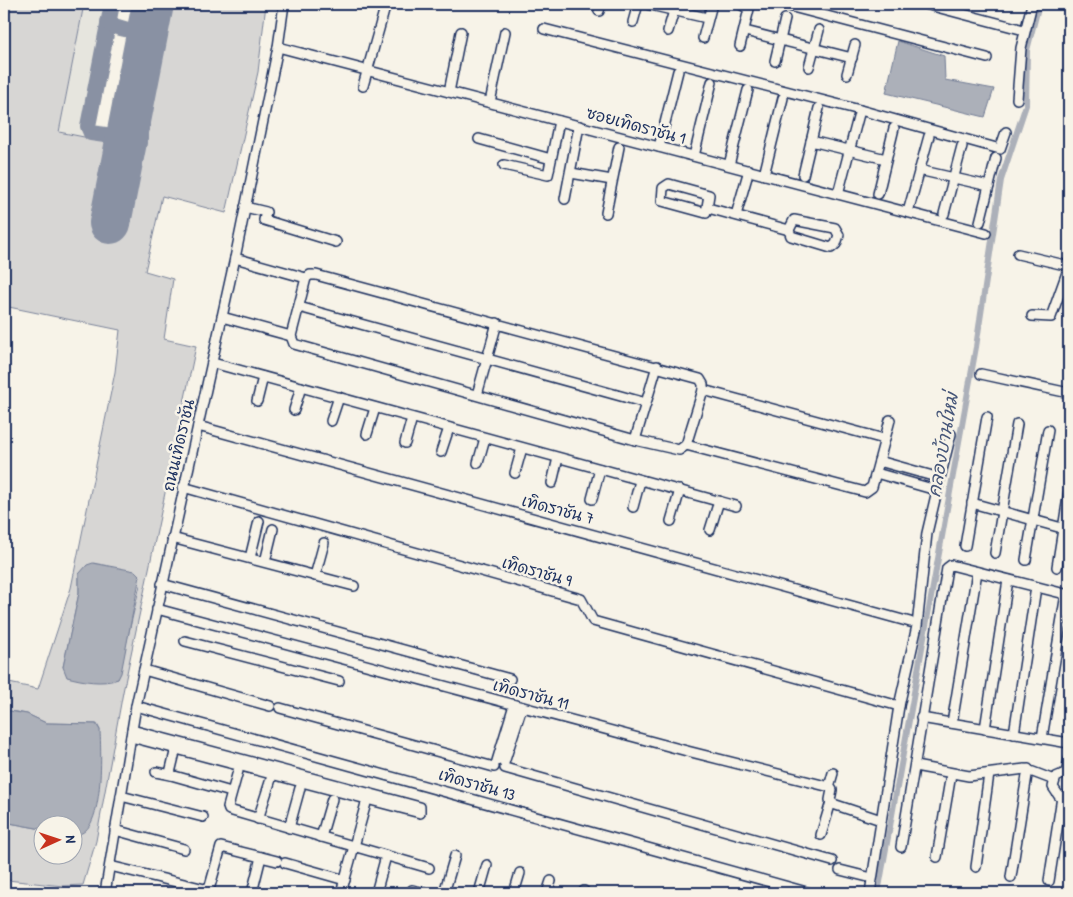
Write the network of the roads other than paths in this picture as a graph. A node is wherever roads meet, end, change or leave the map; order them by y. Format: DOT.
graph roads {
  1 [pos="284,4"];
  2 [pos="386,4"];
  3 [pos="638,4"];
  4 [pos="646,4"];
  5 [pos="712,4"];
  6 [pos="740,4"];
  7 [pos="781,4"];
  8 [pos="925,4"];
  9 [pos="1032,4"];
  10 [pos="675,8"];
  11 [pos="707,18"];
  12 [pos="785,19"];
  13 [pos="633,22"];
  14 [pos="544,29"];
  15 [pos="819,30"];
  16 [pos="1024,30"];
  17 [pos="745,31"];
  18 [pos="461,32"];
  19 [pos="506,32"];
  20 [pos="668,32"];
  21 [pos="703,38"];
  22 [pos="780,40"];
  23 [pos="855,45"];
  24 [pos="740,46"];
  25 [pos="278,47"];
  26 [pos="814,48"];
  27 [pos="852,58"];
  28 [pos="987,58"];
  29 [pos="775,61"];
  30 [pos="809,67"];
  31 [pos="368,70"];
  32 [pos="678,71"];
  33 [pos="848,74"];
  34 [pos="712,82"];
  35 [pos="363,86"];
  36 [pos="748,90"];
  37 [pos="449,92"];
  38 [pos="783,98"];
  39 [pos="1017,99"];
  40 [pos="490,102"];
  41 [pos="819,108"];
  42 [pos="860,110"];
  43 [pos="559,121"];
  44 [pos="579,126"];
  45 [pos="894,128"];
  46 [pos="1006,132"];
  47 [pos="929,136"];
  48 [pos="479,139"];
  49 [pos="811,141"];
  50 [pos="962,146"];
  51 [pos="619,147"];
  52 [pos="658,147"];
  53 [pos="849,150"];
  54 [pos="694,156"];
  55 [pos="996,158"];
  56 [pos="551,159"];
  57 [pos="886,159"];
  58 [pos="504,165"];
  59 [pos="729,165"];
  60 [pos="919,170"];
  61 [pos="752,171"];
  62 [pos="570,173"];
  63 [pos="764,174"];
  64 [pos="803,175"];
  65 [pos="953,178"];
  66 [pos="612,180"];
  67 [pos="989,186"];
  68 [pos="838,194"];
  69 [pos="878,194"];
  70 [pos="565,199"];
  71 [pos="245,207"];
  72 [pos="708,208"];
  73 [pos="908,212"];
  74 [pos="606,213"];
  75 [pos="944,214"];
  76 [pos="739,216"];
  77 [pos="980,222"];
  78 [pos="789,230"];
  79 [pos="986,233"];
  80 [pos="336,242"];
  81 [pos="1018,254"];
  82 [pos="235,258"];
  83 [pos="1069,267"];
  84 [pos="306,278"];
  85 [pos="299,307"];
  86 [pos="1032,316"];
  87 [pos="222,318"];
  88 [pos="497,324"];
  89 [pos="291,336"];
  90 [pos="487,359"];
  91 [pos="213,363"];
  92 [pos="657,366"];
  93 [pos="981,374"];
  94 [pos="263,377"];
  95 [pos="302,387"];
  96 [pos="703,390"];
  97 [pos="1069,393"];
  98 [pos="477,396"];
  99 [pos="338,397"];
  100 [pos="257,401"];
  101 [pos="646,403"];
  102 [pos="375,408"];
  103 [pos="294,410"];
  104 [pos="987,417"];
  105 [pos="412,418"];
  106 [pos="890,420"];
  107 [pos="331,421"];
  108 [pos="1017,424"];
  109 [pos="198,426"];
  110 [pos="449,428"];
  111 [pos="1048,430"];
  112 [pos="367,434"];
  113 [pos="951,434"];
  114 [pos="485,438"];
  115 [pos="884,439"];
  116 [pos="635,440"];
  117 [pos="405,443"];
  118 [pos="686,445"];
  119 [pos="522,448"];
  120 [pos="441,452"];
  121 [pos="558,458"];
  122 [pos="878,461"];
  123 [pos="478,463"];
  124 [pos="600,469"];
  125 [pos="876,472"];
  126 [pos="515,473"];
  127 [pos="940,478"];
  128 [pos="640,480"];
  129 [pos="552,483"];
  130 [pos="183,487"];
  131 [pos="680,490"];
  132 [pos="936,490"];
  133 [pos="1069,491"];
  134 [pos="592,499"];
  135 [pos="720,501"];
  136 [pos="972,503"];
  137 [pos="736,506"];
  138 [pos="633,507"];
  139 [pos="1002,511"];
  140 [pos="1033,520"];
  141 [pos="259,521"];
  142 [pos="671,521"];
  143 [pos="273,529"];
  144 [pos="710,530"];
  145 [pos="1066,530"];
  146 [pos="172,538"];
  147 [pos="324,543"];
  148 [pos="965,546"];
  149 [pos="995,553"];
  150 [pos="250,558"];
  151 [pos="1026,560"];
  152 [pos="266,562"];
  153 [pos="1057,567"];
  154 [pos="977,572"];
  155 [pos="315,576"];
  156 [pos="1008,580"];
  157 [pos="162,584"];
  158 [pos="354,586"];
  159 [pos="1036,587"];
  160 [pos="1068,594"];
  161 [pos="157,609"];
  162 [pos="910,622"];
  163 [pos="185,641"];
  164 [pos="144,670"];
  165 [pos="510,679"];
  166 [pos="338,681"];
  167 [pos="136,706"];
  168 [pos="270,706"];
  169 [pos="518,706"];
  170 [pos="899,706"];
  171 [pos="280,708"];
  172 [pos="921,718"];
  173 [pos="952,723"];
  174 [pos="985,728"];
  175 [pos="132,734"];
  176 [pos="1014,734"];
  177 [pos="1042,738"];
  178 [pos="1069,743"];
  179 [pos="177,745"];
  180 [pos="1069,760"];
  181 [pos="500,765"];
  182 [pos="915,766"];
  183 [pos="1028,770"];
  184 [pos="238,771"];
  185 [pos="156,772"];
  186 [pos="832,773"];
  187 [pos="951,774"];
  188 [pos="989,774"];
  189 [pos="1068,774"];
  190 [pos="171,775"];
  191 [pos="271,779"];
  192 [pos="1054,780"];
  193 [pos="828,787"];
  194 [pos="300,788"];
  195 [pos="231,792"];
  196 [pos="121,796"];
  197 [pos="368,797"];
  198 [pos="1066,797"];
  199 [pos="332,799"];
  200 [pos="831,802"];
  201 [pos="203,817"];
  202 [pos="258,819"];
  203 [pos="881,820"];
  204 [pos="289,828"];
  205 [pos="115,830"];
  206 [pos="821,835"];
  207 [pos="321,837"];
  208 [pos="354,847"];
  209 [pos="901,847"];
  210 [pos="184,849"];
  211 [pos="386,856"];
  212 [pos="455,856"];
  213 [pos="261,857"];
  214 [pos="937,857"];
  215 [pos="832,860"];
  216 [pos="487,865"];
  217 [pos="110,866"];
  218 [pos="976,867"];
  219 [pos="429,868"];
  220 [pos="840,870"];
  221 [pos="520,873"];
  222 [pos="1011,877"];
  223 [pos="872,878"];
  224 [pos="345,880"];
  225 [pos="550,881"];
  226 [pos="1049,881"];
  227 [pos="199,891"];
  228 [pos="105,893"];
  229 [pos="252,893"];
  230 [pos="341,893"];
  231 [pos="376,893"];
  232 [pos="410,893"];
  233 [pos="425,893"];
  234 [pos="444,893"];
  235 [pos="479,893"];
  236 [pos="514,893"];
  237 [pos="547,893"];
  238 [pos="810,893"];
  239 [pos="870,893"];
  1 -- 25 [label="street, ถนนเทิดราชัน"];
  2 -- 31 [label="street"];
  3 -- 13 [label="street"];
  4 -- 10 [label="street"];
  5 -- 11 [label="street"];
  6 -- 17 [label="street"];
  7 -- 28 [label="street"];
  8 -- 16 [label="street"];
  9 -- 16 [label="street"];
  10 -- 11 [label="street"];
  10 -- 20 [label="street"];
  11 -- 21 [label="street"];
  12 -- 22 [label="street"];
  14 -- 42 [label="street"];
  15 -- 26 [label="street"];
  16 -- 39 [label="street"];
  17 -- 22 [label="street"];
  17 -- 24 [label="street"];
  18 -- 37 [label="street"];
  19 -- 40 [label="street"];
  22 -- 26 [label="street"];
  22 -- 29 [label="street"];
  23 -- 27 [label="street"];
  25 -- 31 [label="street, ซอยเทิดราชัน 1"];
  25 -- 71 [label="street, ถนนเทิดราชัน"];
  26 -- 27 [label="street"];
  26 -- 30 [label="street"];
  27 -- 33 [label="street"];
  31 -- 35 [label="street"];
  31 -- 37 [label="street, ซอยเทิดราชัน 1"];
  32 -- 52 [label="street"];
  34 -- 54 [label="street"];
  36 -- 59 [label="street"];
  37 -- 40 [label="street, ซอยเทิดราชัน 1"];
  38 -- 63 [label="street"];
  40 -- 43 [label="street, ซอยเทิดราชัน 1"];
  41 -- 49 [label="street"];
  42 -- 46 [label="street"];
  42 -- 53 [label="street"];
  43 -- 44 [label="street, ซอยเทิดราชัน 1"];
  43 -- 56 [label="street"];
  44 -- 52 [label="street, ซอยเทิดราชัน 1"];
  44 -- 62 [label="street"];
  45 -- 57 [label="street"];
  47 -- 60 [label="street"];
  48 -- 56 [label="street"];
  49 -- 53 [label="street"];
  49 -- 64 [label="street"];
  50 -- 65 [label="street"];
  51 -- 66 [label="street"];
  52 -- 54 [label="street, ซอยเทิดราชัน 1"];
  53 -- 57 [label="street"];
  53 -- 68 [label="street"];
  54 -- 59 [label="street, ซอยเทิดราชัน 1"];
  55 -- 67 [label="street"];
  56 -- 58 [label="street"];
  57 -- 69 [label="street"];
  59 -- 61 [label="street, ซอยเทิดราชัน 1"];
  60 -- 65 [label="street"];
  60 -- 73 [label="street"];
  61 -- 63 [label="street, ซอยเทิดราชัน 1"];
  61 -- 76 [label="street"];
  62 -- 66 [label="street"];
  62 -- 70 [label="street"];
  63 -- 68 [label="street, ซอยเทิดราชัน 1"];
  65 -- 67 [label="street"];
  65 -- 75 [label="street"];
  66 -- 74 [label="street"];
  67 -- 77 [label="street"];
  68 -- 73 [label="street, ซอยเทิดราชัน 1"];
  71 -- 80 [label="street"];
  71 -- 82 [label="street, ถนนเทิดราชัน"];
  72 -- 72 [label="street"];
  72 -- 76 [label="street"];
  73 -- 79 [label="street, ซอยเทิดราชัน 1"];
  76 -- 78 [label="street"];
  78 -- 78 [label="street"];
  81 -- 83 [label="street"];
  82 -- 84 [label="street"];
  82 -- 87 [label="street, ถนนเทิดราชัน"];
  83 -- 86 [label="street"];
  84 -- 85 [label="street"];
  84 -- 88 [label="street"];
  85 -- 89 [label="street"];
  85 -- 90 [label="street"];
  87 -- 89 [label="street"];
  87 -- 91 [label="street, ถนนเทิดราชัน"];
  88 -- 90 [label="street"];
  88 -- 92 [label="street"];
  89 -- 98 [label="street"];
  90 -- 98 [label="street"];
  90 -- 101 [label="street"];
  91 -- 94 [label="street"];
  91 -- 109 [label="street, ถนนเทิดราชัน"];
  92 -- 96 [label="street"];
  92 -- 101 [label="street"];
  93 -- 97 [label="street"];
  94 -- 95 [label="street"];
  94 -- 100 [label="street"];
  95 -- 99 [label="street"];
  95 -- 103 [label="street"];
  96 -- 115 [label="street"];
  96 -- 118 [label="street"];
  98 -- 116 [label="street"];
  99 -- 102 [label="street"];
  99 -- 107 [label="street"];
  101 -- 116 [label="street"];
  102 -- 105 [label="street"];
  102 -- 112 [label="street"];
  104 -- 136 [label="street"];
  105 -- 110 [label="street"];
  105 -- 117 [label="street"];
  106 -- 115 [label="street"];
  108 -- 139 [label="street"];
  109 -- 130 [label="street, ถนนเทิดราชัน"];
  109 -- 162 [label="street, เทิดราชัน 7"];
  110 -- 114 [label="street"];
  110 -- 120 [label="street"];
  111 -- 140 [label="street"];
  113 -- 127 [label="street"];
  114 -- 119 [label="street"];
  114 -- 123 [label="street"];
  115 -- 122 [label="street"];
  116 -- 118 [label="street"];
  118 -- 125 [label="street"];
  119 -- 121 [label="street"];
  119 -- 126 [label="street"];
  121 -- 124 [label="street"];
  121 -- 129 [label="street"];
  122 -- 125 [label="street"];
  122 -- 127 [label="street"];
  124 -- 128 [label="street"];
  124 -- 134 [label="street"];
  125 -- 132 [label="street"];
  127 -- 132 [label="street"];
  128 -- 131 [label="street"];
  128 -- 138 [label="street"];
  130 -- 146 [label="street, ถนนเทิดราชัน"];
  130 -- 170 [label="street, เทิดราชัน 9"];
  131 -- 135 [label="street"];
  131 -- 142 [label="street"];
  132 -- 170 [label="street"];
  133 -- 145 [label="street"];
  135 -- 137 [label="street"];
  135 -- 144 [label="street"];
  136 -- 139 [label="street"];
  136 -- 148 [label="street"];
  139 -- 140 [label="street"];
  139 -- 149 [label="street"];
  140 -- 145 [label="street"];
  140 -- 151 [label="street"];
  141 -- 150 [label="street"];
  143 -- 152 [label="street"];
  145 -- 153 [label="street"];
  146 -- 150 [label="street"];
  146 -- 157 [label="street, ถนนเทิดราชัน"];
  147 -- 155 [label="street"];
  150 -- 152 [label="street"];
  152 -- 155 [label="street"];
  154 -- 156 [label="street"];
  154 -- 172 [label="street"];
  154 -- 173 [label="street"];
  155 -- 158 [label="street"];
  156 -- 159 [label="street"];
  156 -- 174 [label="street"];
  157 -- 161 [label="street, ถนนเทิดราชัน"];
  157 -- 165 [label="street"];
  159 -- 160 [label="street"];
  159 -- 176 [label="street"];
  160 -- 177 [label="street"];
  161 -- 164 [label="street, ถนนเทิดราชัน"];
  161 -- 169 [label="street, เทิดราชัน 11"];
  163 -- 166 [label="street"];
  164 -- 167 [label="street, ถนนเทิดราชัน"];
  164 -- 168 [label="street"];
  167 -- 175 [label="street, ถนนเทิดราชัน"];
  167 -- 238 [label="street, เทิดราชัน 13"];
  169 -- 181 [label="street"];
  169 -- 193 [label="street, เทิดราชัน 11"];
  170 -- 203 [label="street"];
  171 -- 181 [label="street"];
  172 -- 173 [label="street"];
  172 -- 182 [label="street"];
  173 -- 174 [label="street"];
  174 -- 176 [label="street"];
  175 -- 179 [label="street"];
  175 -- 196 [label="street, ถนนเทิดราชัน"];
  176 -- 177 [label="street"];
  177 -- 178 [label="street"];
  179 -- 190 [label="street"];
  179 -- 197 [label="street"];
  180 -- 189 [label="street"];
  181 -- 215 [label="street"];
  182 -- 187 [label="street"];
  182 -- 209 [label="street"];
  183 -- 188 [label="street"];
  183 -- 192 [label="street"];
  183 -- 222 [label="street"];
  184 -- 195 [label="street"];
  185 -- 190 [label="street"];
  186 -- 193 [label="street"];
  187 -- 188 [label="street"];
  187 -- 214 [label="street"];
  188 -- 218 [label="street"];
  189 -- 192 [label="street"];
  190 -- 195 [label="street"];
  191 -- 202 [label="street"];
  192 -- 198 [label="street"];
  193 -- 200 [label="street"];
  194 -- 204 [label="street"];
  195 -- 202 [label="street"];
  196 -- 201 [label="street"];
  196 -- 205 [label="street, ถนนเทิดราชัน"];
  197 -- 197 [label="street"];
  197 -- 208 [label="street"];
  198 -- 226 [label="street"];
  199 -- 207 [label="street"];
  200 -- 203 [label="street"];
  200 -- 206 [label="street"];
  202 -- 204 [label="street"];
  203 -- 223 [label="street"];
  204 -- 207 [label="street"];
  205 -- 210 [label="street"];
  205 -- 217 [label="street, ถนนเทิดราชัน"];
  207 -- 208 [label="street"];
  208 -- 211 [label="street"];
  208 -- 224 [label="street"];
  211 -- 219 [label="street"];
  211 -- 231 [label="street"];
  212 -- 234 [label="street"];
  213 -- 224 [label="street"];
  213 -- 227 [label="street"];
  213 -- 229 [label="street"];
  216 -- 235 [label="street"];
  217 -- 227 [label="street"];
  217 -- 228 [label="street, ถนนเทิดราชัน"];
  220 -- 223 [label="street"];
  221 -- 236 [label="street"];
  223 -- 239 [label="street"];
  224 -- 230 [label="street"];
  225 -- 237 [label="street"];
  232 -- 233 [label="street"];
}
